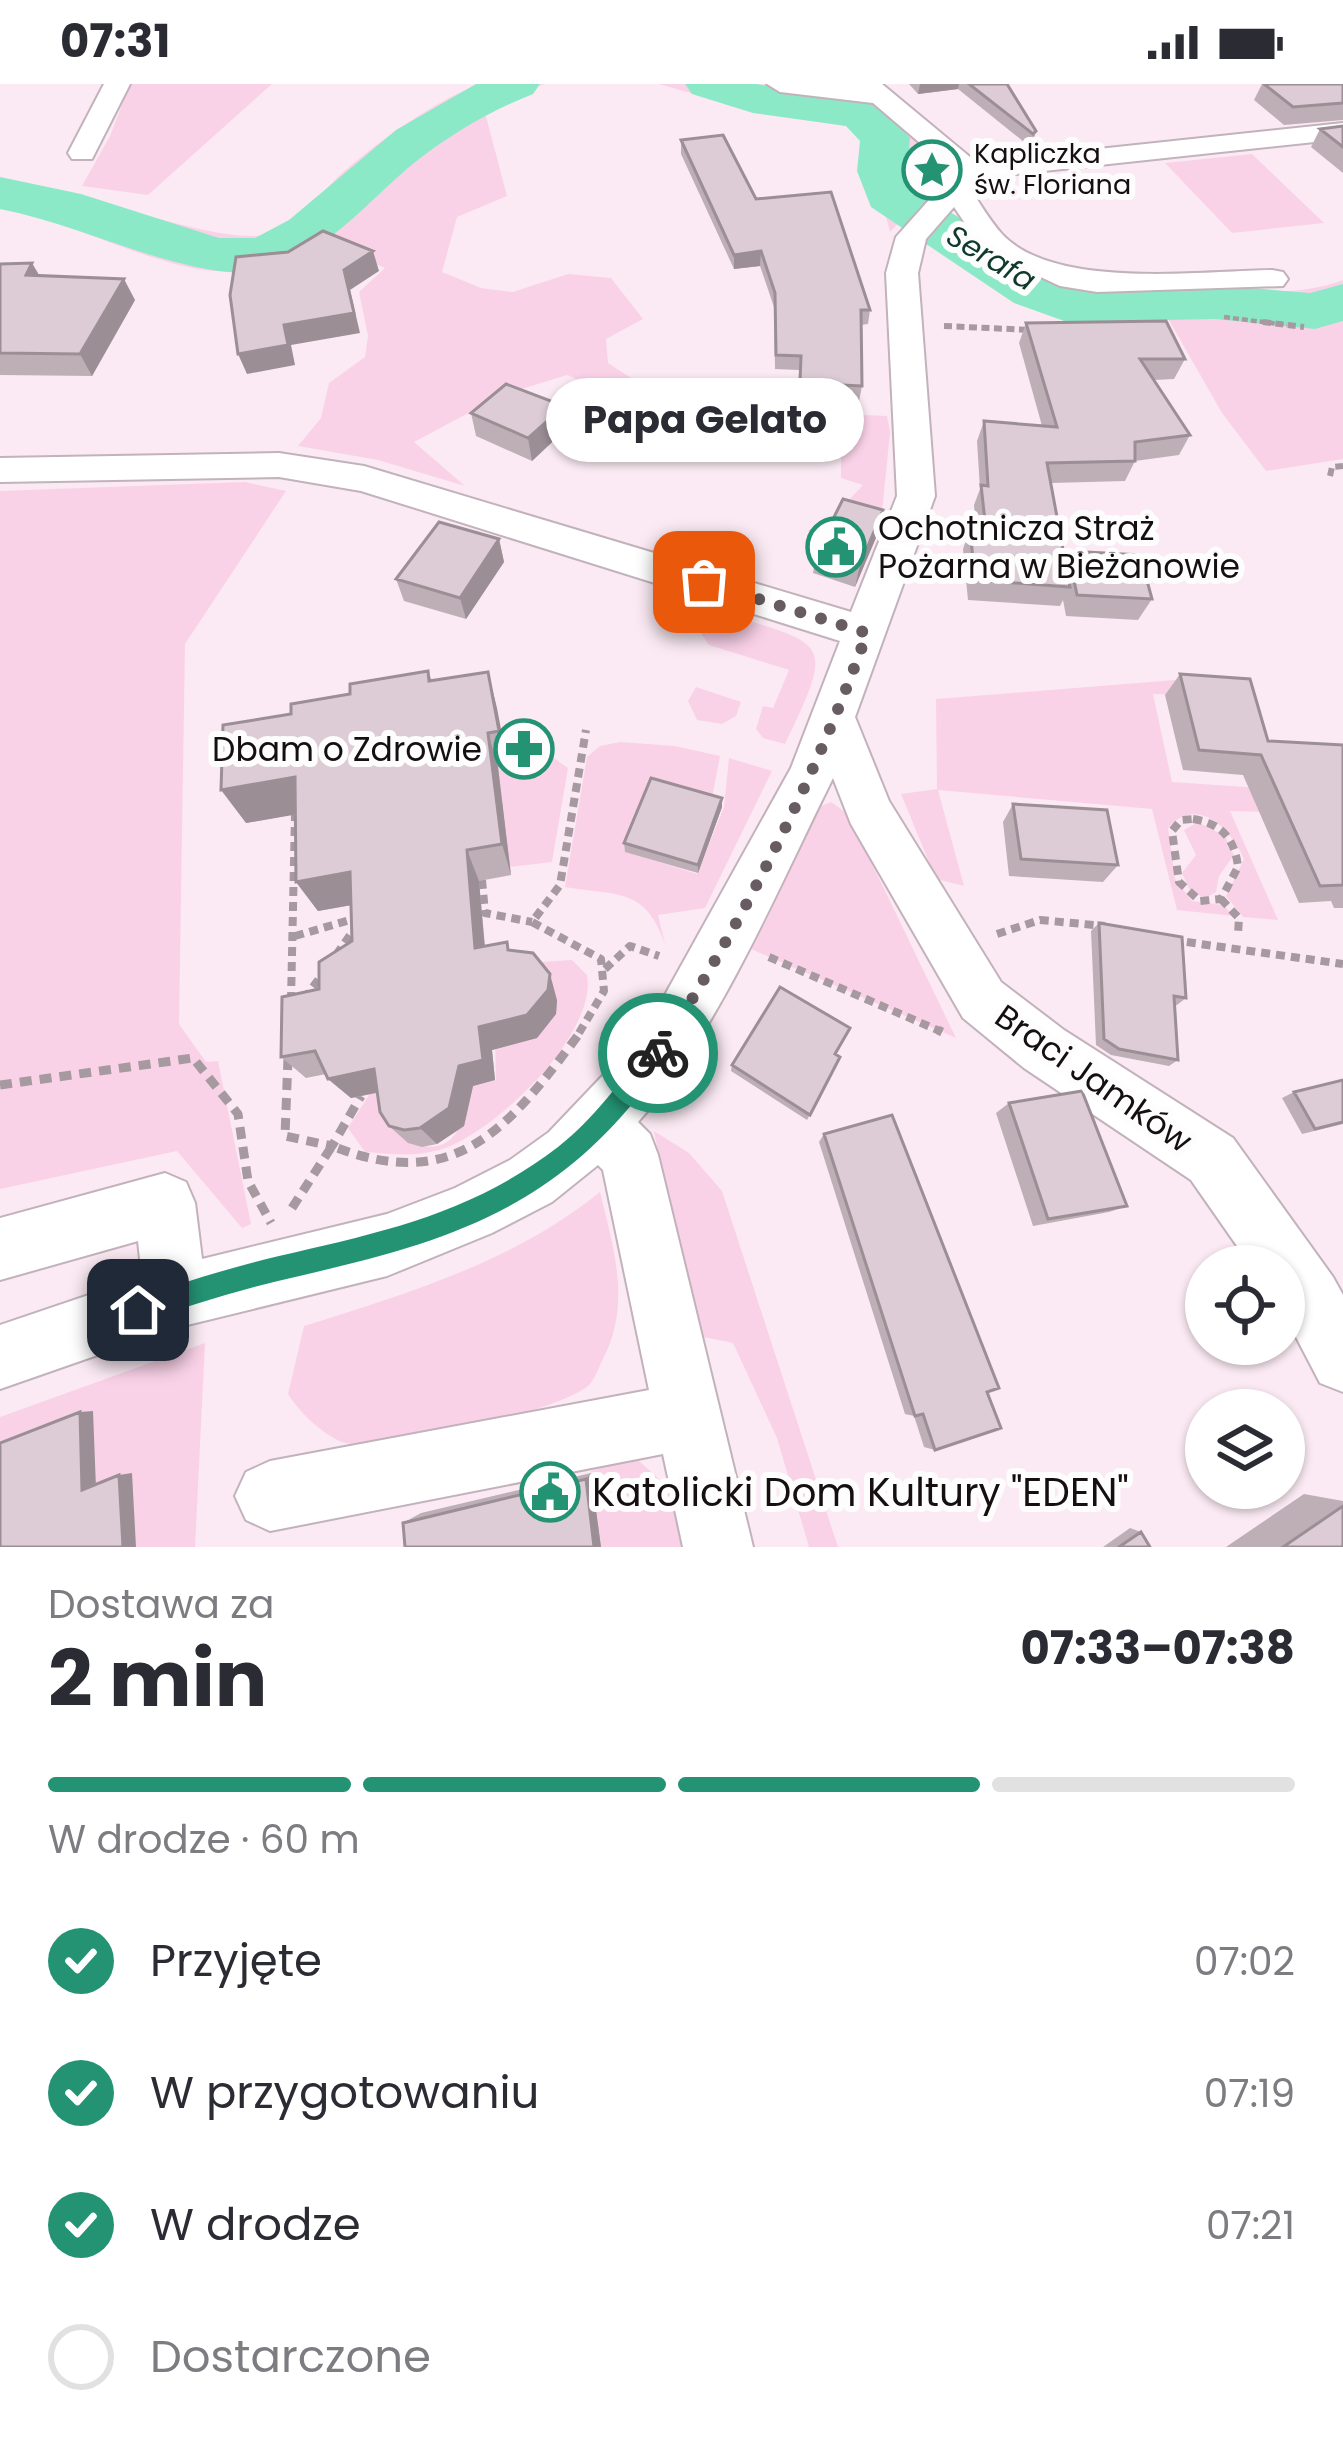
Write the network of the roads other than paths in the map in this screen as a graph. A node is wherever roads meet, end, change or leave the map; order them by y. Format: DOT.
graph roads {
  1 [pos="117,84"];
  2 [pos="780,84"];
  3 [pos="821,86"];
  4 [pos="873,90"];
  5 [pos="1343,131"];
  6 [pos="82,153"];
  7 [pos="957,188"];
  8 [pos="1271,279"];
  9 [pos="0,470"];
  10 [pos="867,633"];
  11 [pos="834,719"];
  12 [pos="600,1125"];
  13 [pos="0,1249"];
  14 [pos="175,1297"];
  15 [pos="0,1358"];
  16 [pos="1343,1360"];
  17 [pos="686,1416"];
  18 [pos="270,1496"];
  19 [pos="718,1547"];
  1 -- 6 [label="street"];
  2 -- 3 [label="street"];
  3 -- 4 [label="street"];
  4 -- 7 [label="street"];
  5 -- 7 [label="street"];
  7 -- 8 [label="street"];
  7 -- 10 [label="street"];
  9 -- 10 [label="street"];
  10 -- 11 [label="street"];
  11 -- 12 [label="street"];
  11 -- 16 [label="street, Braci Jamków"];
  12 -- 14 [label="street"];
  12 -- 17 [label="street"];
  13 -- 14 [label="street"];
  14 -- 15 [label="street"];
  17 -- 18 [label="street"];
  17 -- 19 [label="street"];
}
